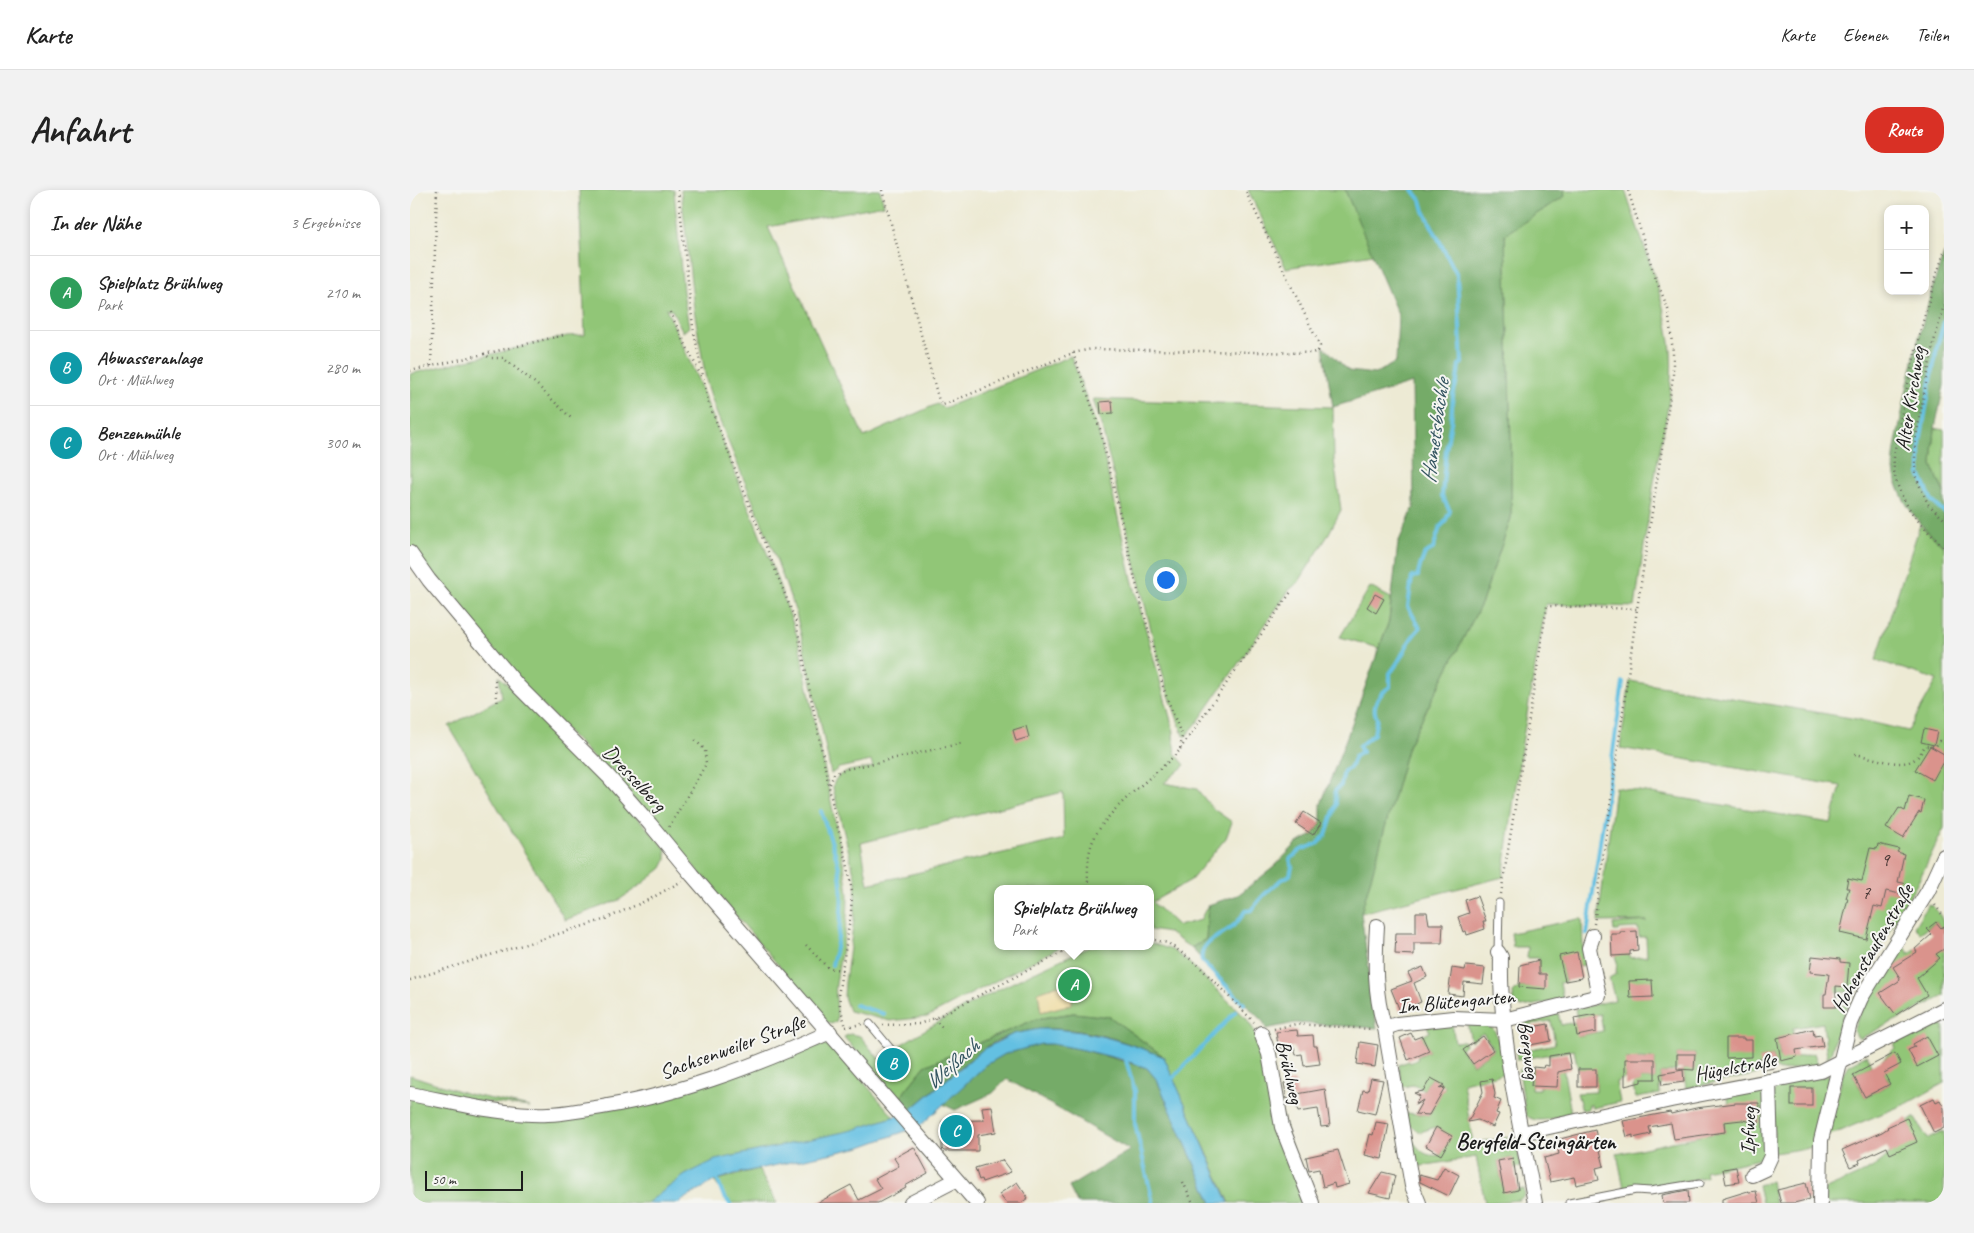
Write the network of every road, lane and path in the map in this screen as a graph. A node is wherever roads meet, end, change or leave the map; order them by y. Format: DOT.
graph roads {
  1 [pos="437,190"];
  2 [pos="678,190"];
  3 [pos="882,190"];
  4 [pos="1245,190"];
  5 [pos="1628,190"];
  6 [pos="1944,253"];
  7 [pos="1944,306"];
  8 [pos="670,312"];
  9 [pos="564,335"];
  10 [pos="1073,353"];
  11 [pos="484,354"];
  12 [pos="431,366"];
  13 [pos="410,371"];
  14 [pos="703,380"];
  15 [pos="572,419"];
  16 [pos="1944,519"];
  17 [pos="1944,547"];
  18 [pos="410,553"];
  19 [pos="1291,592"];
  20 [pos="1637,609"];
  21 [pos="694,739"];
  22 [pos="963,743"];
  23 [pos="1944,743"];
  24 [pos="1180,750"];
  25 [pos="1856,754"];
  26 [pos="829,786"];
  27 [pos="663,839"];
  28 [pos="1944,856"];
  29 [pos="692,875"];
  30 [pos="1088,885"];
  31 [pos="1500,903"];
  32 [pos="1377,926"];
  33 [pos="1154,940"];
  34 [pos="1591,942"];
  35 [pos="806,945"];
  36 [pos="1067,950"];
  37 [pos="1498,952"];
  38 [pos="842,970"];
  39 [pos="410,980"];
  40 [pos="1943,1013"];
  41 [pos="935,1018"];
  42 [pos="1504,1020"];
  43 [pos="870,1024"];
  44 [pos="846,1027"];
  45 [pos="944,1028"];
  46 [pos="1385,1028"];
  47 [pos="830,1032"];
  48 [pos="1261,1033"];
  49 [pos="899,1059"];
  50 [pos="1840,1061"];
  51 [pos="1769,1081"];
  52 [pos="410,1094"];
  53 [pos="1522,1132"];
  54 [pos="1752,1175"];
  55 [pos="956,1180"];
  56 [pos="1184,1182"];
  57 [pos="1700,1183"];
  58 [pos="911,1203"];
  59 [pos="977,1203"];
  60 [pos="1193,1203"];
  61 [pos="1312,1203"];
  62 [pos="1419,1203"];
  63 [pos="1536,1203"];
  64 [pos="1569,1203"];
  65 [pos="1820,1203"];
  1 -- 12 [label="path"];
  2 -- 14 [label="path"];
  3 -- 10 [label="path"];
  4 -- 10 [label="path"];
  5 -- 20 [label="path"];
  6 -- 17 [label="path"];
  7 -- 16 [label="path, Alter Kirchweg"];
  8 -- 14 [label="path"];
  9 -- 11 [label="path"];
  10 -- 24 [label="path"];
  11 -- 12 [label="path"];
  11 -- 15 [label="path"];
  12 -- 13 [label="path"];
  14 -- 26 [label="path"];
  18 -- 27 [label="street, Dresselberg"];
  19 -- 24 [label="path"];
  20 -- 31 [label="path"];
  20 -- 34 [label="path"];
  21 -- 27 [label="path"];
  22 -- 26 [label="path"];
  23 -- 25 [label="path"];
  24 -- 30 [label="path"];
  26 -- 38 [label="path"];
  27 -- 29 [label="street, Dresselberg"];
  28 -- 50 [label="street, Hohenstaufenstraße"];
  29 -- 39 [label="path"];
  29 -- 47 [label="street, Dresselberg"];
  31 -- 37 [label="lane, Bergweg"];
  32 -- 46 [label="street, Im Blütengarten"];
  33 -- 48 [label="path, Brühlweg"];
  34 -- 42 [label="street, Im Blütengarten"];
  35 -- 38 [label="path"];
  36 -- 41 [label="path"];
  37 -- 42 [label="street, Bergweg"];
  38 -- 44 [label="path"];
  40 -- 50 [label="street, Hügelstraße"];
  41 -- 43 [label="path"];
  41 -- 45 [label="path"];
  42 -- 46 [label="street, Im Blütengarten"];
  42 -- 53 [label="street, Bergweg"];
  43 -- 44 [label="path"];
  43 -- 49 [label="lane"];
  44 -- 47 [label="path"];
  46 -- 48 [label="path"];
  46 -- 62 [label="street, Im Blütengarten"];
  47 -- 52 [label="street, Sachsenweiler Straße"];
  47 -- 55 [label="street, Dresselberg"];
  48 -- 61 [label="street, Brühlweg"];
  50 -- 51 [label="street, Hügelstraße"];
  50 -- 65 [label="street, Hohenstaufenstraße"];
  51 -- 53 [label="street, Hügelstraße"];
  51 -- 54 [label="street, Ipfweg"];
  53 -- 63 [label="street, Bergweg"];
  55 -- 58 [label="street"];
  55 -- 59 [label="street, Dresselberg"];
  56 -- 60 [label="path"];
  57 -- 64 [label="lane"];
}
